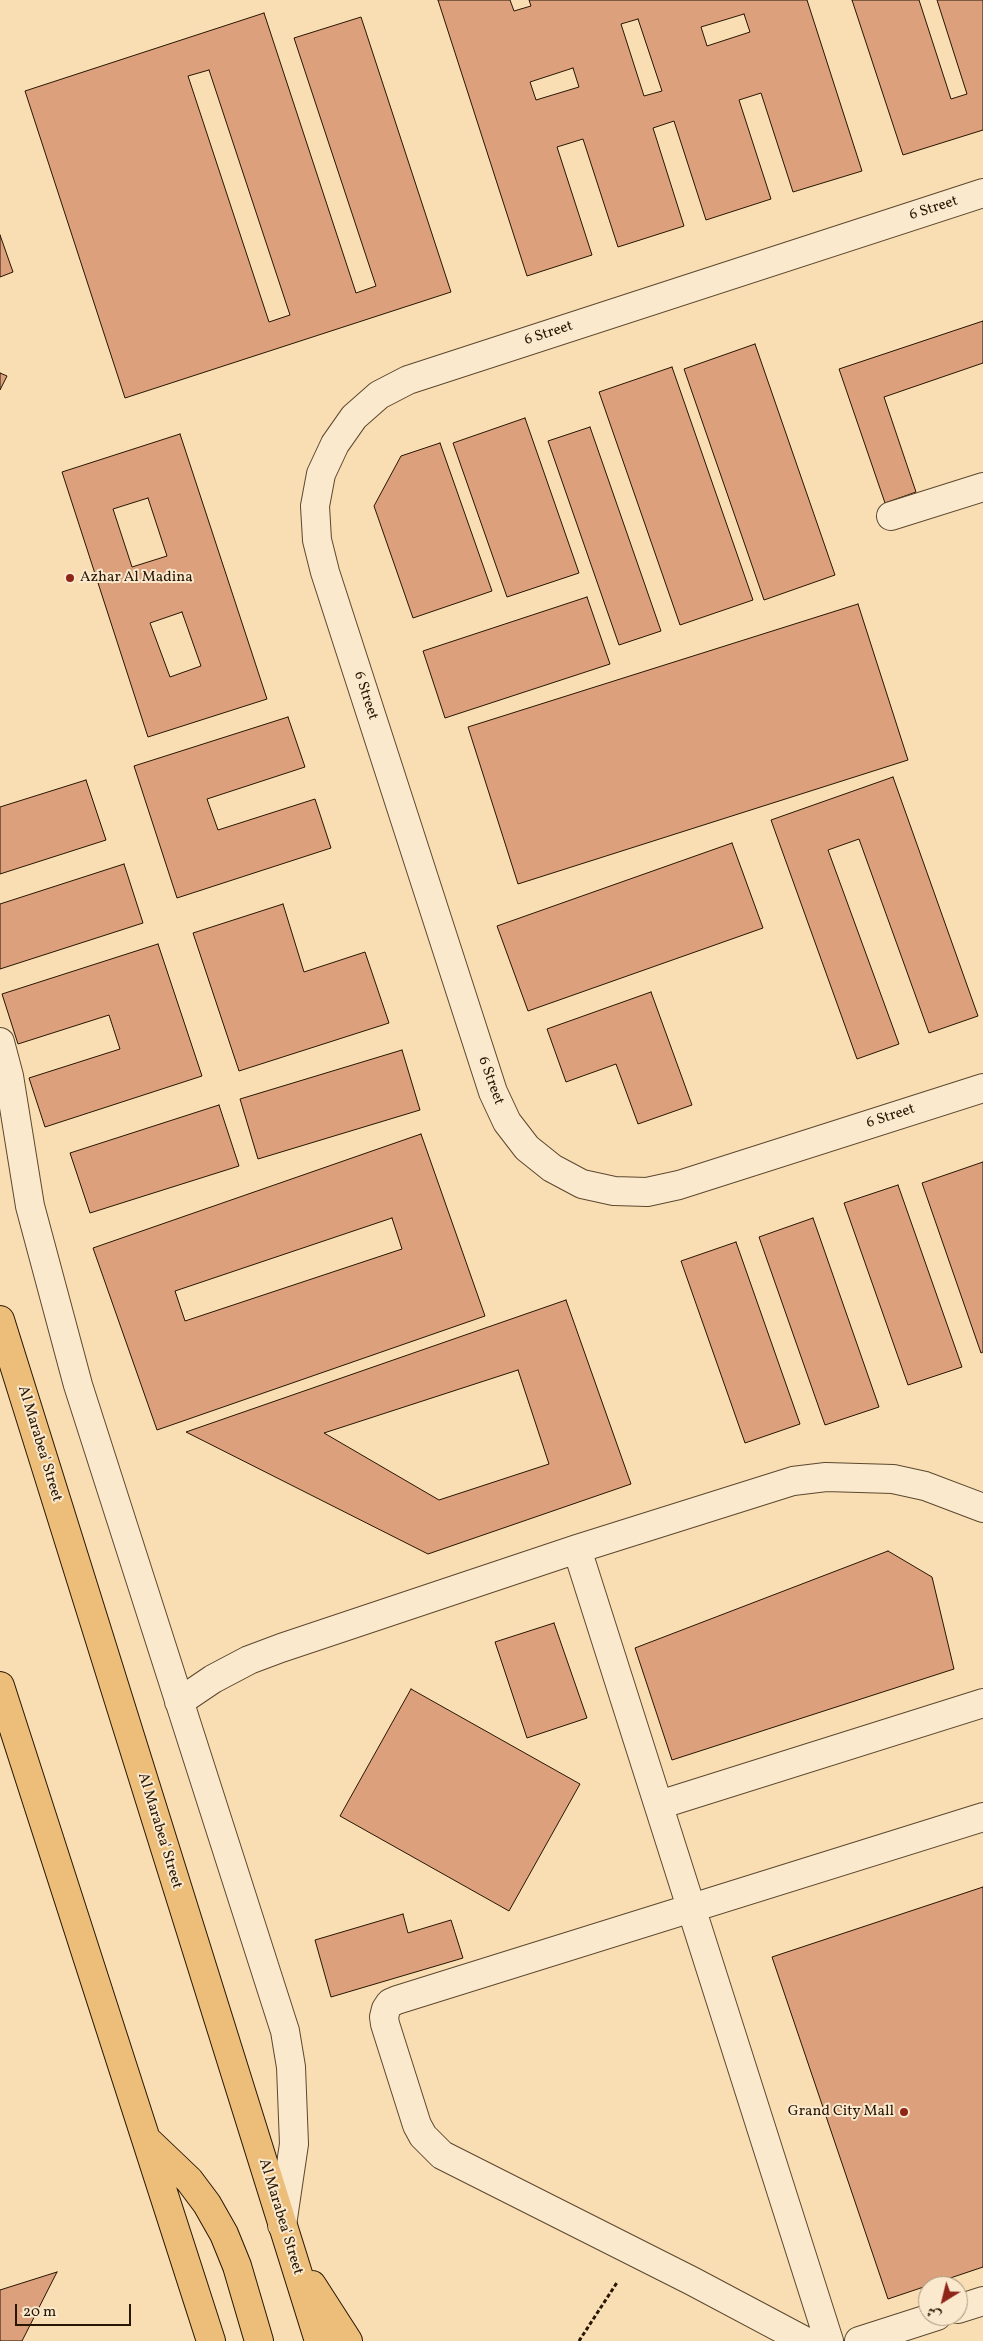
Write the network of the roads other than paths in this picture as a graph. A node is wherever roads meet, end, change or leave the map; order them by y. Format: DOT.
graph roads {
  1 [pos="983,193"];
  2 [pos="983,487"];
  3 [pos="891,516"];
  4 [pos="0,1042"];
  5 [pos="983,1088"];
  6 [pos="0,1320"];
  7 [pos="983,1508"];
  8 [pos="577,1549"];
  9 [pos="0,1686"];
  10 [pos="179,1702"];
  11 [pos="983,1702"];
  12 [pos="659,1805"];
  13 [pos="983,1817"];
  14 [pos="691,1907"];
  15 [pos="146,2139"];
  16 [pos="282,2225"];
  17 [pos="291,2254"];
  18 [pos="190,2279"];
  19 [pos="983,2301"];
  20 [pos="968,2306"];
  21 [pos="918,2322"];
  22 [pos="189,2341"];
  23 [pos="211,2341"];
  24 [pos="259,2341"];
  25 [pos="319,2341"];
  26 [pos="348,2341"];
  27 [pos="805,2341"];
  28 [pos="830,2341"];
  29 [pos="859,2341"];
  1 -- 5 [label="lane, 6 Street"];
  2 -- 3 [label="lane"];
  4 -- 10 [label="lane"];
  6 -- 16 [label="main road, Al Marabea' Street"];
  7 -- 8 [label="lane"];
  8 -- 10 [label="lane"];
  8 -- 12 [label="lane"];
  9 -- 15 [label="main road"];
  10 -- 16 [label="lane"];
  11 -- 12 [label="lane"];
  12 -- 14 [label="lane"];
  13 -- 14 [label="lane"];
  14 -- 27 [label="lane"];
  14 -- 28 [label="lane"];
  15 -- 18 [label="main road"];
  15 -- 24 [label="main road"];
  16 -- 17 [label="main road, Al Marabea' Street"];
  17 -- 25 [label="main road, Al Marabea' Street"];
  17 -- 26 [label="main road"];
  18 -- 22 [label="main road"];
  18 -- 23 [label="main road"];
  19 -- 20 [label="lane"];
  21 -- 29 [label="lane"];
}
